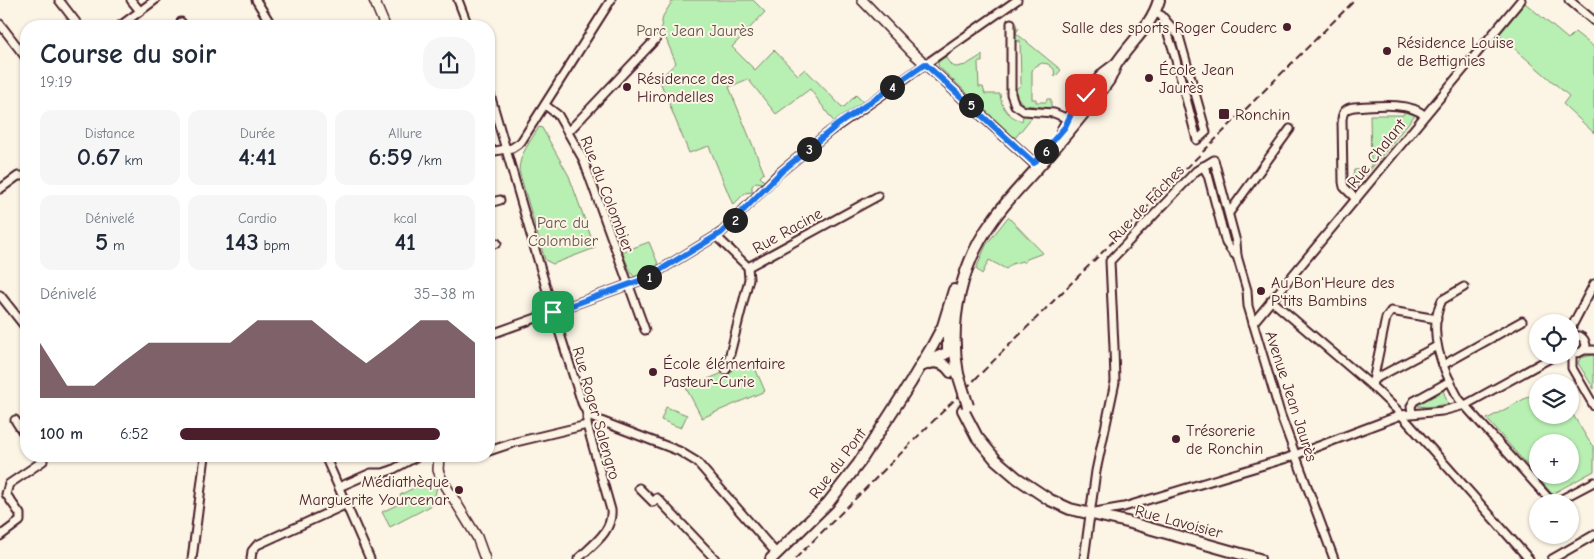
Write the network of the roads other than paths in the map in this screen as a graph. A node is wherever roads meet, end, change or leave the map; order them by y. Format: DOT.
graph roads {
  1 [pos="58,0"];
  2 [pos="132,0"];
  3 [pos="155,0"];
  4 [pos="256,0"];
  5 [pos="374,0"];
  6 [pos="611,0"];
  7 [pos="862,0"];
  8 [pos="1017,0"];
  9 [pos="1159,0"];
  10 [pos="1521,0"];
  11 [pos="1568,0"];
  12 [pos="459,2"];
  13 [pos="1006,3"];
  14 [pos="140,10"];
  15 [pos="1158,14"];
  16 [pos="74,20"];
  17 [pos="128,20"];
  18 [pos="268,20"];
  19 [pos="382,20"];
  20 [pos="466,20"];
  21 [pos="1594,21"];
  22 [pos="1010,23"];
  23 [pos="0,24"];
  24 [pos="656,39"];
  25 [pos="20,50"];
  26 [pos="925,64"];
  27 [pos="545,104"];
  28 [pos="495,111"];
  29 [pos="1424,115"];
  30 [pos="1072,120"];
  31 [pos="1290,129"];
  32 [pos="568,132"];
  33 [pos="506,150"];
  34 [pos="495,151"];
  35 [pos="1036,165"];
  36 [pos="1203,166"];
  37 [pos="20,176"];
  38 [pos="0,189"];
  39 [pos="878,196"];
  40 [pos="1356,199"];
  41 [pos="500,200"];
  42 [pos="495,201"];
  43 [pos="1229,213"];
  44 [pos="716,236"];
  45 [pos="1237,256"];
  46 [pos="748,267"];
  47 [pos="958,280"];
  48 [pos="1594,284"];
  49 [pos="628,285"];
  50 [pos="1464,287"];
  51 [pos="0,295"];
  52 [pos="1271,300"];
  53 [pos="553,312"];
  54 [pos="1579,314"];
  55 [pos="1437,319"];
  56 [pos="20,320"];
  57 [pos="1522,321"];
  58 [pos="1253,323"];
  59 [pos="645,330"];
  60 [pos="1579,331"];
  61 [pos="495,334"];
  62 [pos="1579,337"];
  63 [pos="1583,338"];
  64 [pos="1437,346"];
  65 [pos="951,348"];
  66 [pos="1594,348"];
  67 [pos="1584,350"];
  68 [pos="1579,352"];
  69 [pos="926,355"];
  70 [pos="1539,364"];
  71 [pos="1572,364"];
  72 [pos="1443,365"];
  73 [pos="726,370"];
  74 [pos="921,370"];
  75 [pos="954,376"];
  76 [pos="1450,381"];
  77 [pos="911,382"];
  78 [pos="1372,383"];
  79 [pos="1465,404"];
  80 [pos="1594,406"];
  81 [pos="965,408"];
  82 [pos="1412,413"];
  83 [pos="587,414"];
  84 [pos="1402,415"];
  85 [pos="15,420"];
  86 [pos="588,425"];
  87 [pos="20,428"];
  88 [pos="495,449"];
  89 [pos="1295,455"];
  90 [pos="42,462"];
  91 [pos="204,462"];
  92 [pos="329,462"];
  93 [pos="407,462"];
  94 [pos="439,462"];
  95 [pos="1594,482"];
  96 [pos="339,487"];
  97 [pos="640,488"];
  98 [pos="1545,494"];
  99 [pos="1571,494"];
  100 [pos="347,504"];
  101 [pos="1090,513"];
  102 [pos="1594,535"];
  103 [pos="0,536"];
  104 [pos="1328,544"];
  105 [pos="774,556"];
  106 [pos="192,559"];
  107 [pos="251,559"];
  108 [pos="370,559"];
  109 [pos="485,559"];
  110 [pos="578,559"];
  111 [pos="714,559"];
  112 [pos="1084,559"];
  113 [pos="1259,559"];
  114 [pos="1329,559"];
  115 [pos="1334,559"];
  116 [pos="1529,559"];
  117 [pos="1552,559"];
  1 -- 16 [label="street"];
  2 -- 14 [label="street"];
  3 -- 14 [label="street"];
  4 -- 18 [label="street"];
  5 -- 19 [label="street"];
  6 -- 27 [label="street"];
  7 -- 26 [label="street"];
  8 -- 13 [label="street"];
  9 -- 15 [label="main road"];
  10 -- 29 [label="street, Rue Chalant"];
  11 -- 21 [label="street"];
  12 -- 20 [label="street"];
  13 -- 26 [label="street"];
  14 -- 17 [label="street"];
  15 -- 15 [label="street"];
  15 -- 30 [label="main road, Rue Lavoisier"];
  22 -- 30 [label="street"];
  23 -- 25 [label="street"];
  24 -- 32 [label="street"];
  26 -- 35 [label="street"];
  26 -- 44 [label="street"];
  27 -- 32 [label="street, Rue du Colombier"];
  27 -- 33 [label="street"];
  28 -- 33 [label="street, Rue Roger Salengro"];
  29 -- 40 [label="street, Rue Chalant"];
  29 -- 40 [label="street"];
  30 -- 35 [label="main road, Rue Lavoisier"];
  31 -- 43 [label="street"];
  32 -- 49 [label="street, Rue du Colombier"];
  33 -- 34 [label="street"];
  33 -- 53 [label="street, Rue Roger Salengro"];
  35 -- 47 [label="main road, Rue Lavoisier"];
  35 -- 65 [label="main road, Rue Lavoisier"];
  36 -- 43 [label="street, Avenue Jean Jaurès"];
  36 -- 45 [label="street, Avenue Jean Jaurès"];
  36 -- 101 [label="street, Rue de Fâches"];
  37 -- 38 [label="street"];
  39 -- 46 [label="street, Rue Racine"];
  40 -- 52 [label="street, Rue Chalant"];
  41 -- 42 [label="street"];
  43 -- 45 [label="street, Avenue Jean Jaurès"];
  44 -- 46 [label="street, Rue Racine"];
  44 -- 49 [label="street"];
  45 -- 58 [label="street, Avenue Jean Jaurès"];
  46 -- 73 [label="street"];
  47 -- 65 [label="main road, Rue Lavoisier"];
  47 -- 69 [label="main road, Rue du Pont"];
  48 -- 54 [label="street"];
  49 -- 53 [label="street"];
  49 -- 59 [label="street, Rue du Colombier"];
  50 -- 55 [label="street"];
  51 -- 56 [label="street"];
  52 -- 58 [label="street, Rue Chalant"];
  52 -- 78 [label="street"];
  53 -- 61 [label="street"];
  53 -- 83 [label="street, Rue Roger Salengro"];
  55 -- 64 [label="street"];
  55 -- 78 [label="street"];
  57 -- 72 [label="street"];
  58 -- 89 [label="street, Avenue Jean Jaurès"];
  60 -- 63 [label="street"];
  62 -- 63 [label="street"];
  63 -- 66 [label="street"];
  63 -- 67 [label="street"];
  64 -- 72 [label="street"];
  64 -- 78 [label="street"];
  65 -- 69 [label="main road"];
  65 -- 74 [label="main road, Rue du Pont"];
  65 -- 75 [label="main road, Rue Lavoisier"];
  66 -- 67 [label="street"];
  67 -- 68 [label="street"];
  69 -- 77 [label="main road, Rue du Pont"];
  70 -- 79 [label="street"];
  71 -- 80 [label="street"];
  72 -- 76 [label="street"];
  74 -- 75 [label="main road"];
  74 -- 77 [label="main road, Rue du Pont"];
  75 -- 81 [label="main road, Rue Lavoisier"];
  76 -- 79 [label="street"];
  76 -- 82 [label="street"];
  77 -- 105 [label="main road, Rue du Pont"];
  78 -- 84 [label="street"];
  79 -- 82 [label="street"];
  79 -- 98 [label="street"];
  81 -- 101 [label="main road, Rue Lavoisier"];
  81 -- 101 [label="main road, Rue Lavoisier"];
  82 -- 84 [label="street"];
  83 -- 86 [label="street, Rue Roger Salengro"];
  83 -- 105 [label="street"];
  84 -- 89 [label="street"];
  84 -- 116 [label="street"];
  85 -- 87 [label="street"];
  86 -- 88 [label="street"];
  86 -- 110 [label="street, Rue Roger Salengro"];
  89 -- 101 [label="street"];
  89 -- 104 [label="street, Avenue Jean Jaurès"];
  90 -- 103 [label="street"];
  91 -- 106 [label="street"];
  92 -- 96 [label="street"];
  93 -- 96 [label="street"];
  94 -- 109 [label="street"];
  95 -- 99 [label="street"];
  96 -- 100 [label="street"];
  97 -- 111 [label="street"];
  100 -- 107 [label="street"];
  100 -- 108 [label="street"];
  101 -- 112 [label="street"];
  101 -- 113 [label="main road, Rue Lavoisier"];
  102 -- 117 [label="street"];
  104 -- 114 [label="street, Avenue Jean Jaurès"];
  104 -- 115 [label="street, Avenue Jean Jaurès"];
}
